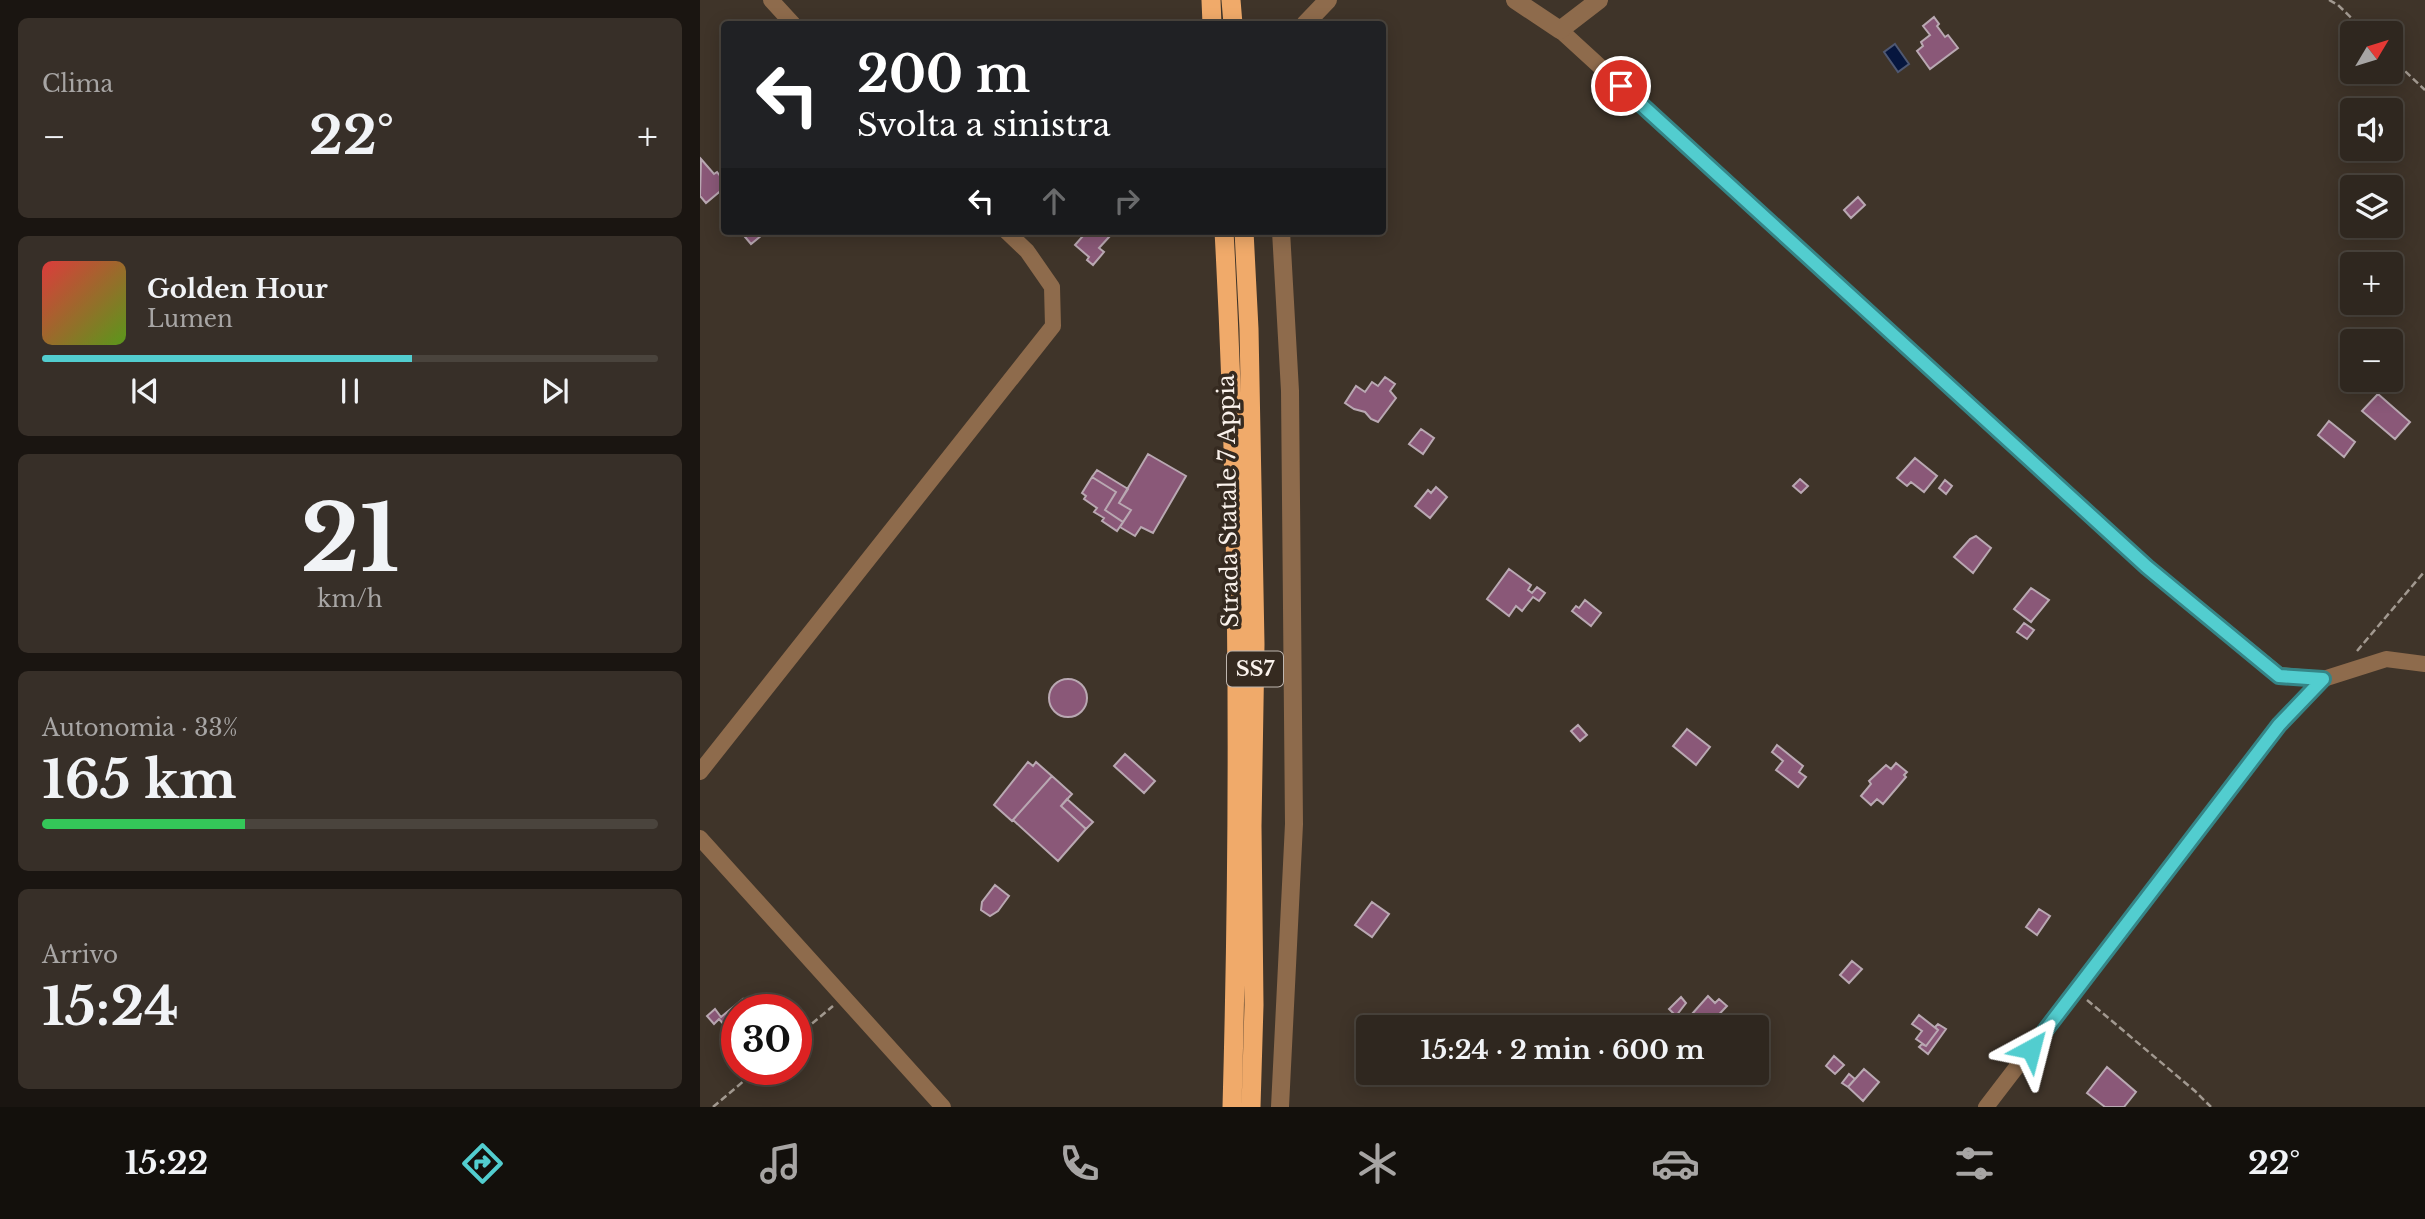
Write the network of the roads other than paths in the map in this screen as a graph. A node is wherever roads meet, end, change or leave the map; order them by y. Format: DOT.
graph roads {
  1 [pos="771,0"];
  2 [pos="1211,0"];
  3 [pos="1231,0"];
  4 [pos="1328,0"];
  5 [pos="1515,0"];
  6 [pos="1599,0"];
  7 [pos="790,21"];
  8 [pos="1212,21"];
  9 [pos="1233,21"];
  10 [pos="1308,21"];
  11 [pos="1560,30"];
  12 [pos="1010,235"];
  13 [pos="1224,235"];
  14 [pos="1244,235"];
  15 [pos="1281,235"];
  16 [pos="2425,664"];
  17 [pos="2330,677"];
  18 [pos="700,772"];
  19 [pos="700,838"];
  20 [pos="943,1107"];
  21 [pos="1232,1107"];
  22 [pos="1251,1107"];
  23 [pos="1280,1107"];
  24 [pos="1986,1107"];
  1 -- 7 [label="street"];
  2 -- 8 [label="highway"];
  3 -- 9 [label="highway"];
  4 -- 10 [label="street"];
  5 -- 11 [label="street"];
  6 -- 11 [label="street"];
  11 -- 17 [label="street"];
  12 -- 18 [label="street"];
  13 -- 21 [label="highway, Strada Statale 7 Appia / SS7"];
  14 -- 22 [label="highway, Strada Statale 7 Appia / SS7"];
  15 -- 23 [label="street"];
  16 -- 17 [label="street"];
  17 -- 24 [label="street"];
  19 -- 20 [label="street"];
}
